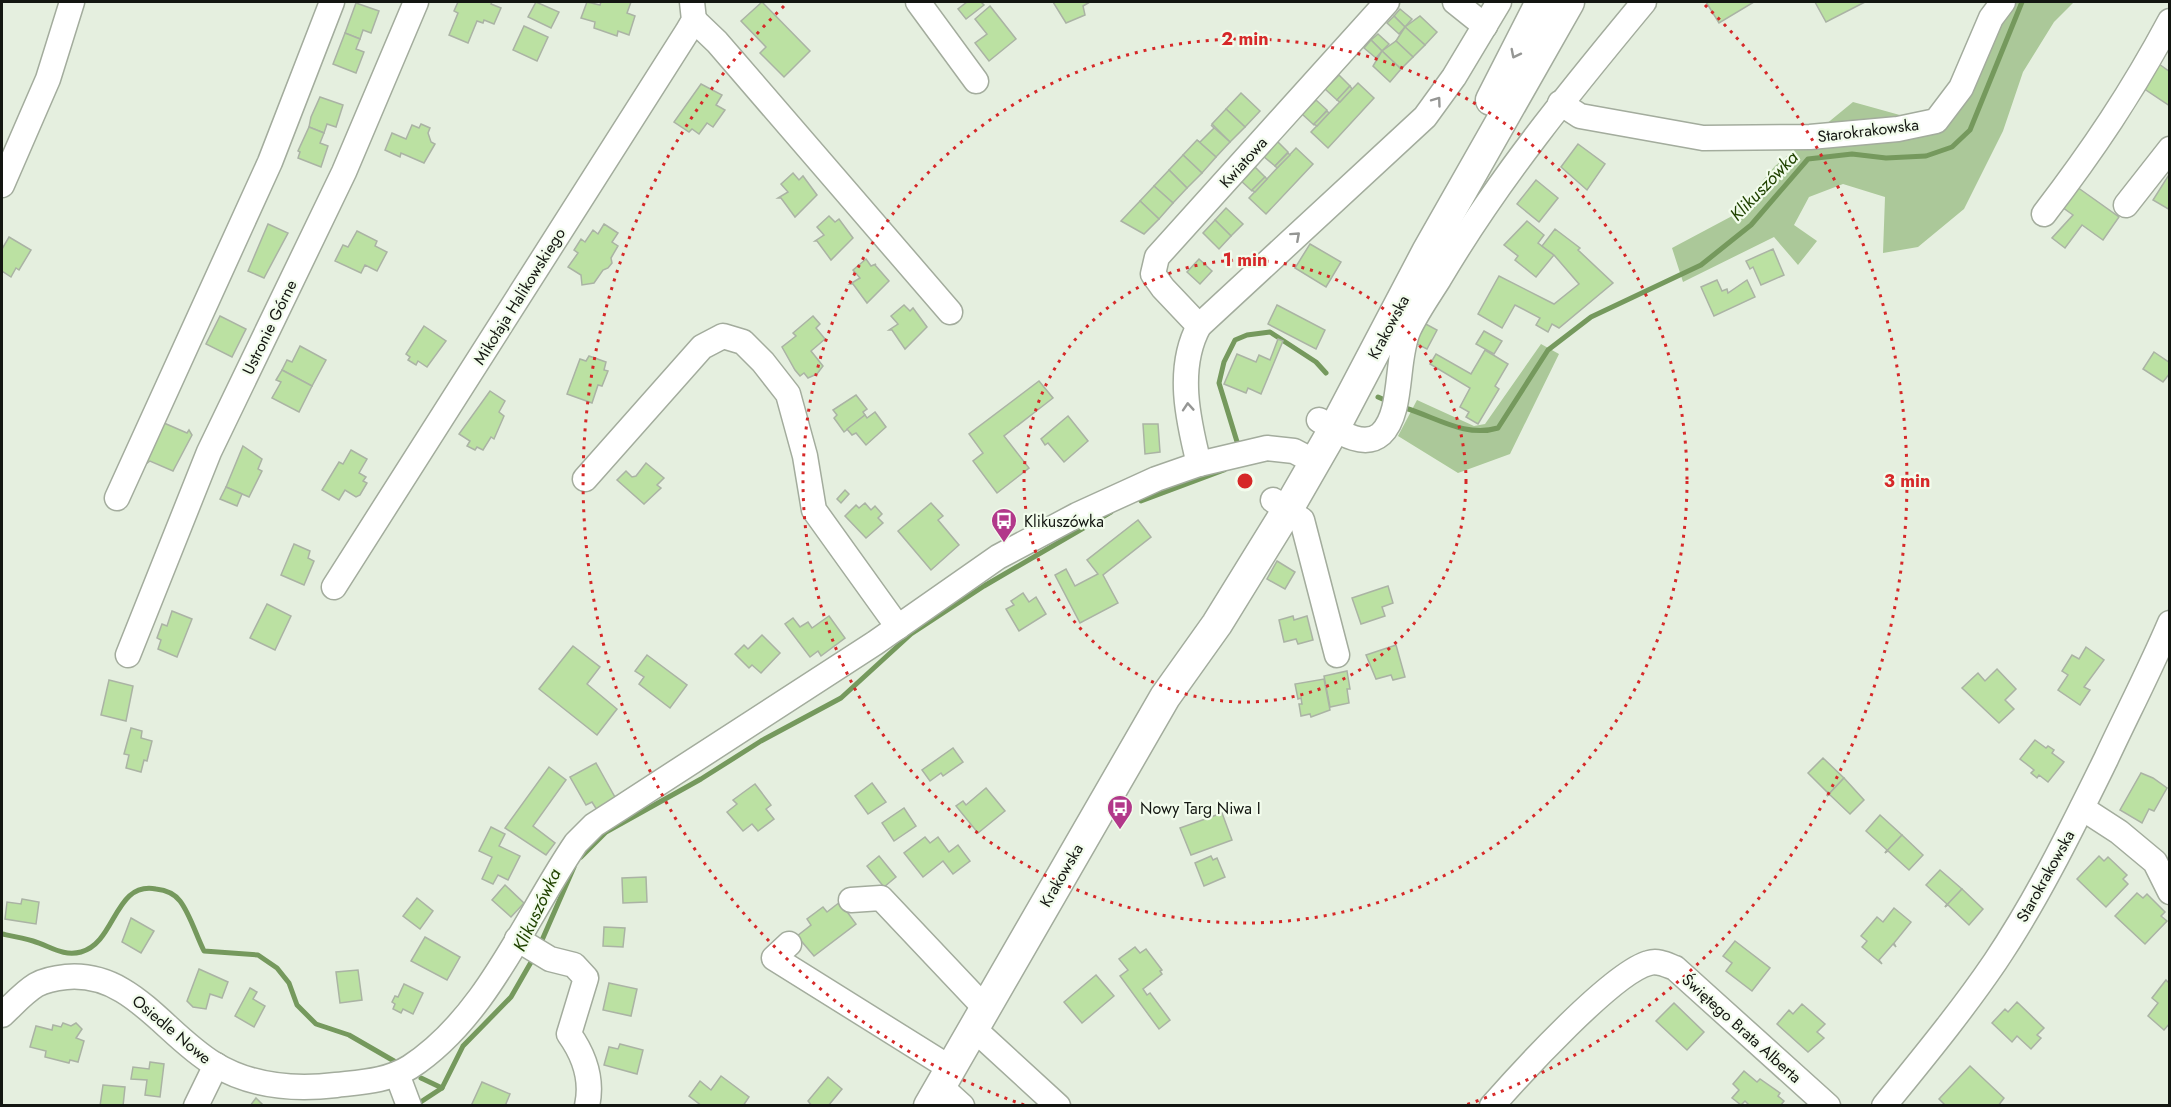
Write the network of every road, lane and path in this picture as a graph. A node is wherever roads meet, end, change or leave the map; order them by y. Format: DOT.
graph roads {
  1 [pos="72,2"];
  2 [pos="332,2"];
  3 [pos="416,2"];
  4 [pos="918,2"];
  5 [pos="1387,2"];
  6 [pos="1455,2"];
  7 [pos="1499,2"];
  8 [pos="1541,2"];
  9 [pos="1569,2"];
  10 [pos="1644,2"];
  11 [pos="2003,2"];
  12 [pos="695,7"];
  13 [pos="2169,21"];
  14 [pos="1485,26"];
  15 [pos="976,81"];
  16 [pos="1560,104"];
  17 [pos="2169,149"];
  18 [pos="2,185"];
  19 [pos="2126,205"];
  20 [pos="2044,214"];
  21 [pos="950,312"];
  22 [pos="1199,326"];
  23 [pos="1326,424"];
  24 [pos="1307,458"];
  25 [pos="1199,464"];
  26 [pos="585,480"];
  27 [pos="117,498"];
  28 [pos="1280,504"];
  29 [pos="334,587"];
  30 [pos="2169,623"];
  31 [pos="898,627"];
  32 [pos="128,655"];
  33 [pos="1337,655"];
  34 [pos="2082,808"];
  35 [pos="2169,892"];
  36 [pos="851,900"];
  37 [pos="523,943"];
  38 [pos="789,944"];
  39 [pos="2,1015"];
  40 [pos="979,1018"];
  41 [pos="216,1065"];
  42 [pos="945,1091"];
  43 [pos="404,1092"];
  44 [pos="196,1106"];
  45 [pos="587,1106"];
  46 [pos="1058,1106"];
  47 [pos="1492,1106"];
  48 [pos="1828,1106"];
  49 [pos="1884,1106"];
  1 -- 18 [label="street"];
  2 -- 27 [label="street"];
  3 -- 32 [label="street, Ustronie Górne"];
  4 -- 15 [label="street"];
  5 -- 22 [label="street, Kwiatowa"];
  6 -- 14 [label="street"];
  7 -- 14 [label="street"];
  8 -- 23 [label="main road, Krakowska, one-way"];
  9 -- 23 [label="main road, Krakowska"];
  10 -- 16 [label="street"];
  11 -- 16 [label="street, Starokrakowska"];
  12 -- 21 [label="street"];
  12 -- 29 [label="street, Mikołaja Halikowskiego"];
  13 -- 20 [label="street"];
  22 -- 14 [label="street, one-way"];
  16 -- 23 [label="street"];
  17 -- 19 [label="street"];
  25 -- 22 [label="street, one-way"];
  23 -- 24 [label="main road, Krakowska"];
  24 -- 25 [label="street"];
  24 -- 28 [label="main road, Krakowska"];
  25 -- 31 [label="street"];
  26 -- 31 [label="street"];
  28 -- 33 [label="street"];
  28 -- 40 [label="main road, Krakowska"];
  30 -- 34 [label="street, Starokrakowska"];
  31 -- 37 [label="street"];
  34 -- 35 [label="street"];
  34 -- 49 [label="street, Starokrakowska"];
  36 -- 40 [label="street"];
  37 -- 43 [label="street"];
  37 -- 45 [label="street"];
  38 -- 42 [label="street"];
  39 -- 41 [label="street, Osiedle Nowe"];
  40 -- 42 [label="main road, Krakowska"];
  40 -- 46 [label="street"];
  41 -- 43 [label="street, Osiedle Nowe"];
  41 -- 44 [label="street"];
  47 -- 48 [label="street, Świętego Brata Alberta"];
}
